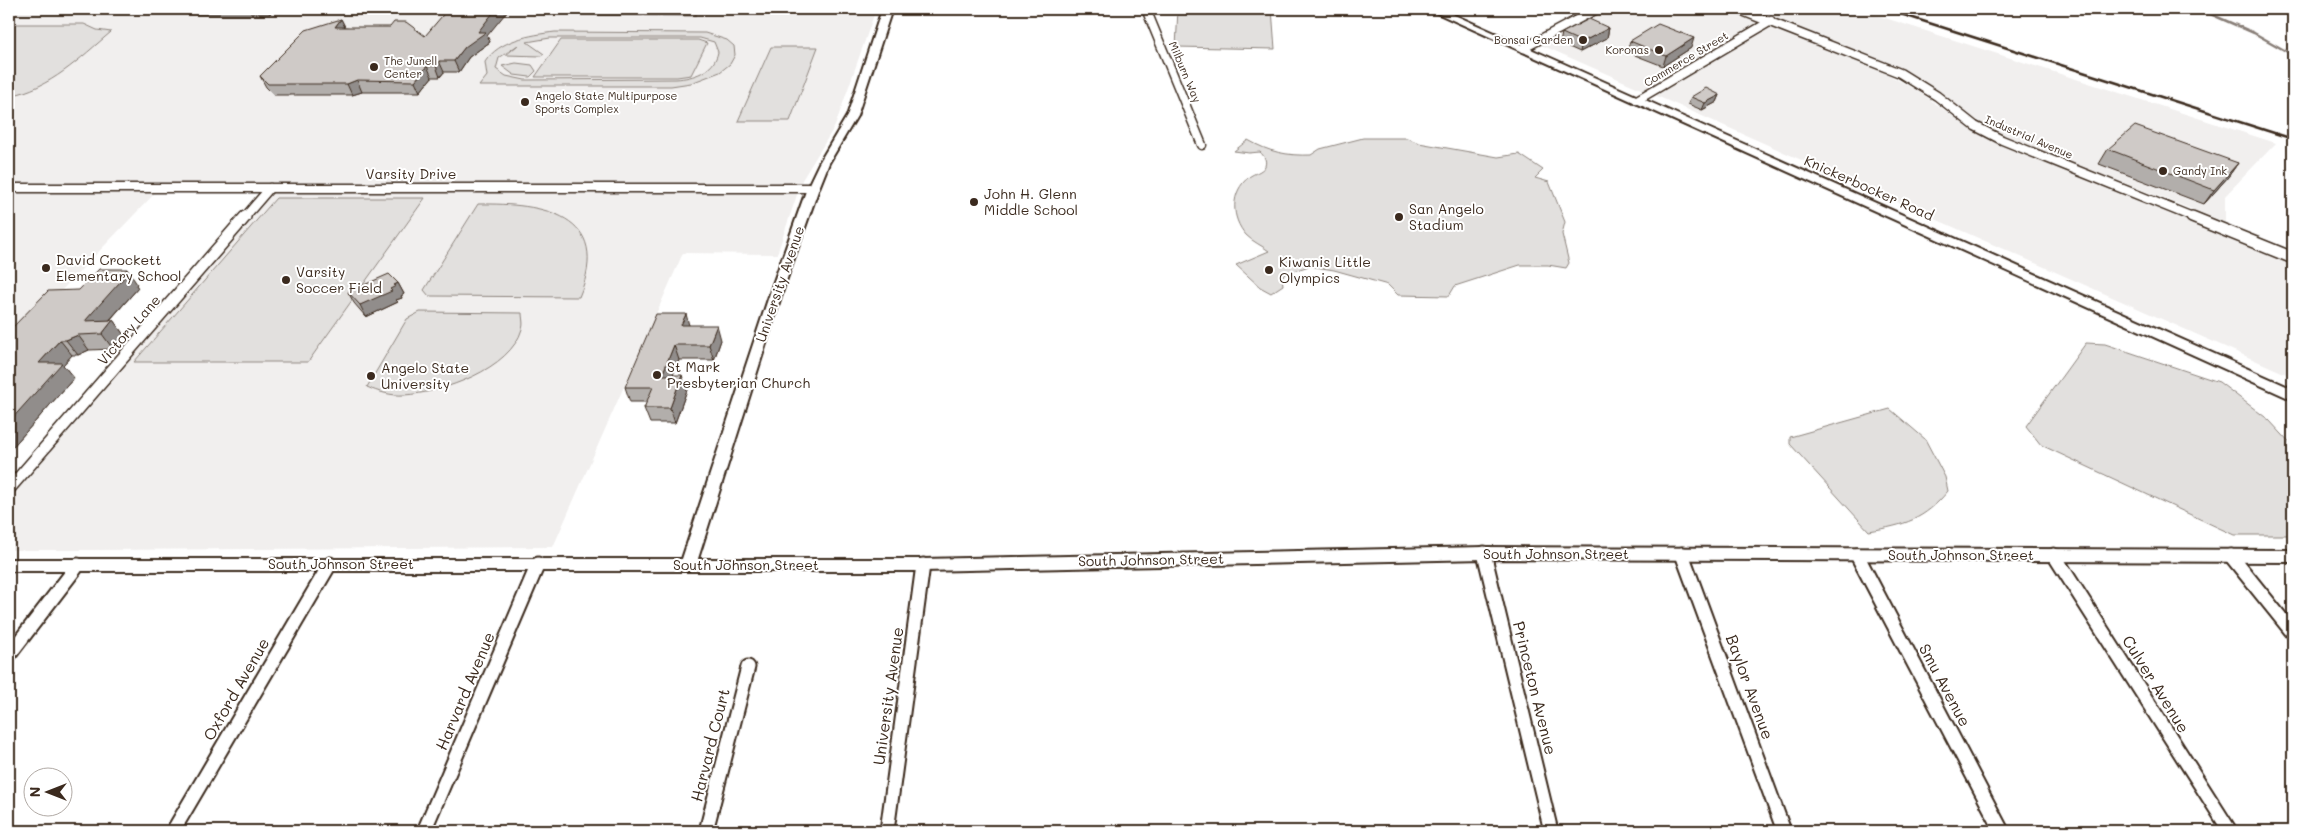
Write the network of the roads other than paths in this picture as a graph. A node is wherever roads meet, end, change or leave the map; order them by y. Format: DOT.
graph roads {
  1 [pos="887,9"];
  2 [pos="1146,9"];
  3 [pos="1433,9"];
  4 [pos="1597,9"];
  5 [pos="1737,9"];
  6 [pos="1771,21"];
  7 [pos="1524,48"];
  8 [pos="1637,100"];
  9 [pos="1202,145"];
  10 [pos="9,188"];
  11 [pos="270,188"];
  12 [pos="813,188"];
  13 [pos="2293,258"];
  14 [pos="2293,395"];
  15 [pos="9,489"];
  16 [pos="1484,553"];
  17 [pos="1682,554"];
  18 [pos="1856,555"];
  19 [pos="2054,555"];
  20 [pos="2231,556"];
  21 [pos="2293,556"];
  22 [pos="330,564"];
  23 [pos="538,564"];
  24 [pos="9,565"];
  25 [pos="78,565"];
  26 [pos="688,565"];
  27 [pos="923,565"];
  28 [pos="2293,633"];
  29 [pos="9,655"];
  30 [pos="748,667"];
  31 [pos="173,831"];
  32 [pos="424,831"];
  33 [pos="706,831"];
  34 [pos="887,831"];
  35 [pos="1551,831"];
  36 [pos="1784,831"];
  37 [pos="2002,831"];
  38 [pos="2230,831"];
  1 -- 12 [label="street, University Avenue"];
  2 -- 9 [label="street, Milburn Way"];
  3 -- 7 [label="main road, Knickerbocker Road"];
  4 -- 7 [label="street"];
  5 -- 6 [label="street, Industrial Avenue"];
  6 -- 8 [label="street, Commerce Street"];
  6 -- 13 [label="street, Industrial Avenue"];
  7 -- 8 [label="main road, Knickerbocker Road"];
  8 -- 14 [label="main road, Knickerbocker Road"];
  10 -- 11 [label="street, Varsity Drive"];
  11 -- 12 [label="street, Varsity Drive"];
  11 -- 15 [label="street, Victory Lane"];
  12 -- 26 [label="street, University Avenue"];
  16 -- 17 [label="main road, South Johnson Street"];
  16 -- 27 [label="main road, South Johnson Street"];
  16 -- 35 [label="street, Princeton Avenue"];
  17 -- 18 [label="main road, South Johnson Street"];
  17 -- 36 [label="street, Baylor Avenue"];
  18 -- 19 [label="main road, South Johnson Street"];
  18 -- 37 [label="street, Smu Avenue"];
  19 -- 20 [label="main road, South Johnson Street"];
  19 -- 38 [label="street, Culver Avenue"];
  20 -- 21 [label="main road, South Johnson Street"];
  20 -- 28 [label="street"];
  22 -- 23 [label="main road, South Johnson Street"];
  22 -- 25 [label="main road, South Johnson Street"];
  22 -- 31 [label="street, Oxford Avenue"];
  23 -- 26 [label="main road, South Johnson Street"];
  23 -- 32 [label="street, Harvard Avenue"];
  24 -- 25 [label="main road, South Johnson Street"];
  25 -- 29 [label="street"];
  26 -- 27 [label="main road, South Johnson Street"];
  27 -- 34 [label="street, University Avenue"];
  30 -- 33 [label="street, Harvard Court"];
}
